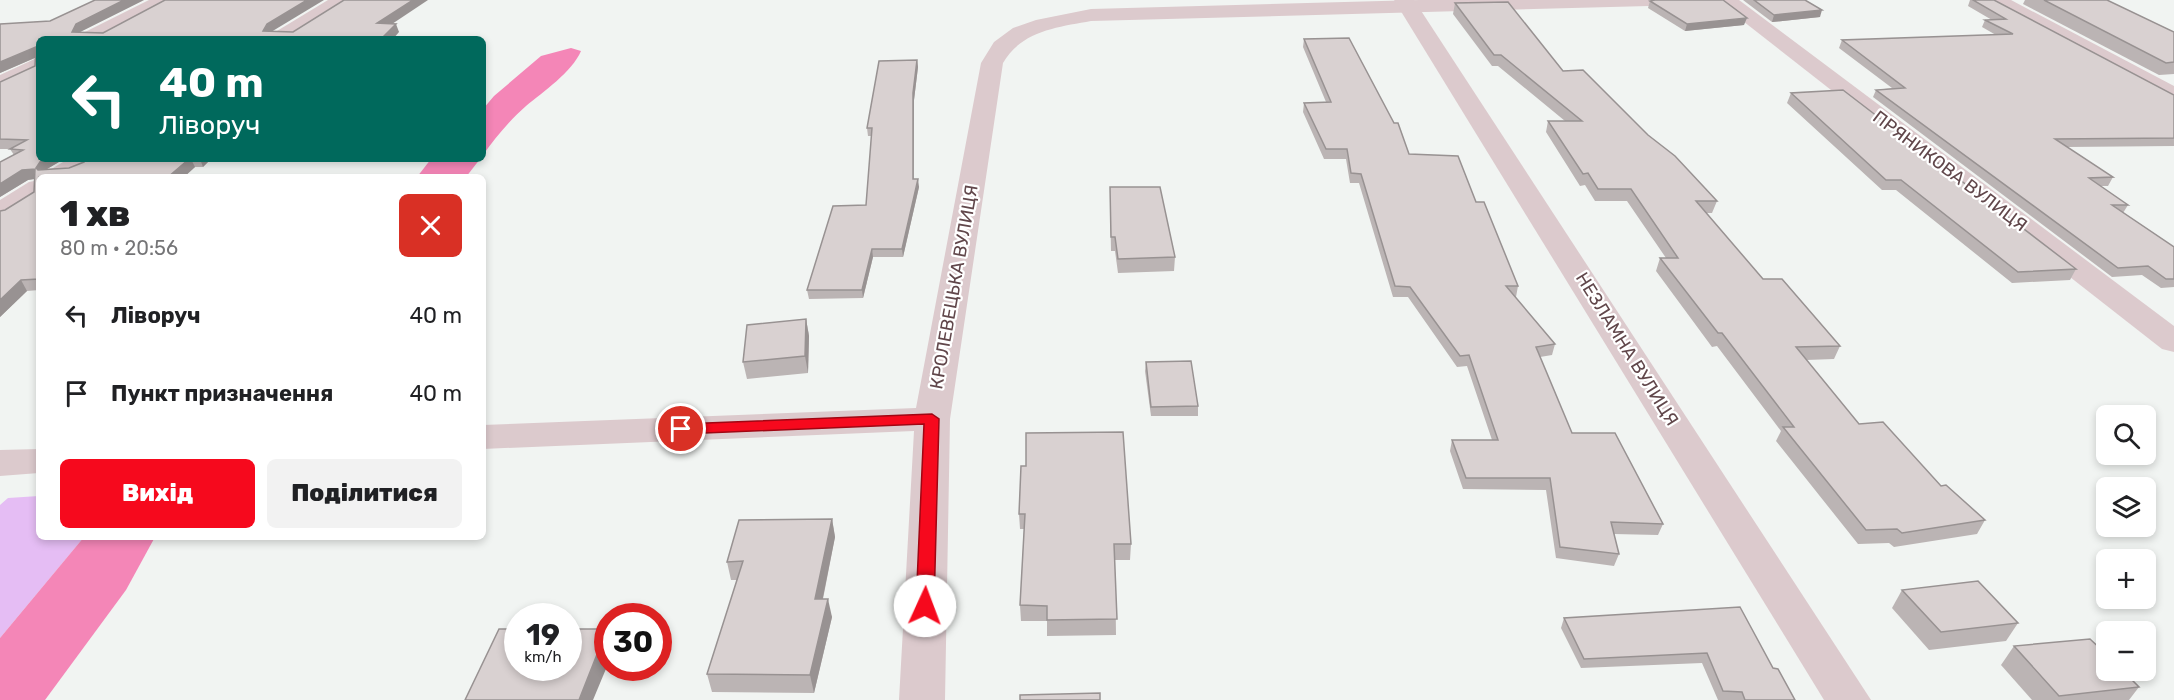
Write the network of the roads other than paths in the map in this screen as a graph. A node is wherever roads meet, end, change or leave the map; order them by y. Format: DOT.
graph roads {
  1 [pos="165,0"];
  2 [pos="342,0"];
  3 [pos="1648,0"];
  4 [pos="1726,0"];
  5 [pos="1996,0"];
  6 [pos="1407,4"];
  7 [pos="95,36"];
  8 [pos="285,36"];
  9 [pos="36,66"];
  10 [pos="0,84"];
  11 [pos="2174,95"];
  12 [pos="81,162"];
  13 [pos="62,174"];
  14 [pos="36,190"];
  15 [pos="0,212"];
  16 [pos="2174,342"];
  17 [pos="932,419"];
  18 [pos="486,437"];
  19 [pos="36,461"];
  20 [pos="0,463"];
  21 [pos="922,700"];
  22 [pos="1848,700"];
  1 -- 7 [label="street"];
  2 -- 8 [label="street"];
  3 -- 6 [label="street, КРОЛЕВЕЦЬКА ВУЛИЦЯ"];
  4 -- 16 [label="street, ПРЯНИКОВА ВУЛИЦЯ"];
  5 -- 11 [label="street"];
  6 -- 17 [label="street, КРОЛЕВЕЦЬКА ВУЛИЦЯ"];
  6 -- 22 [label="street, НЕЗЛАМНА ВУЛИЦЯ"];
  9 -- 10 [label="street"];
  12 -- 13 [label="street"];
  14 -- 15 [label="street"];
  17 -- 18 [label="street"];
  17 -- 21 [label="street, КРОЛЕВЕЦЬКА ВУЛИЦЯ"];
  19 -- 20 [label="street"];
}
